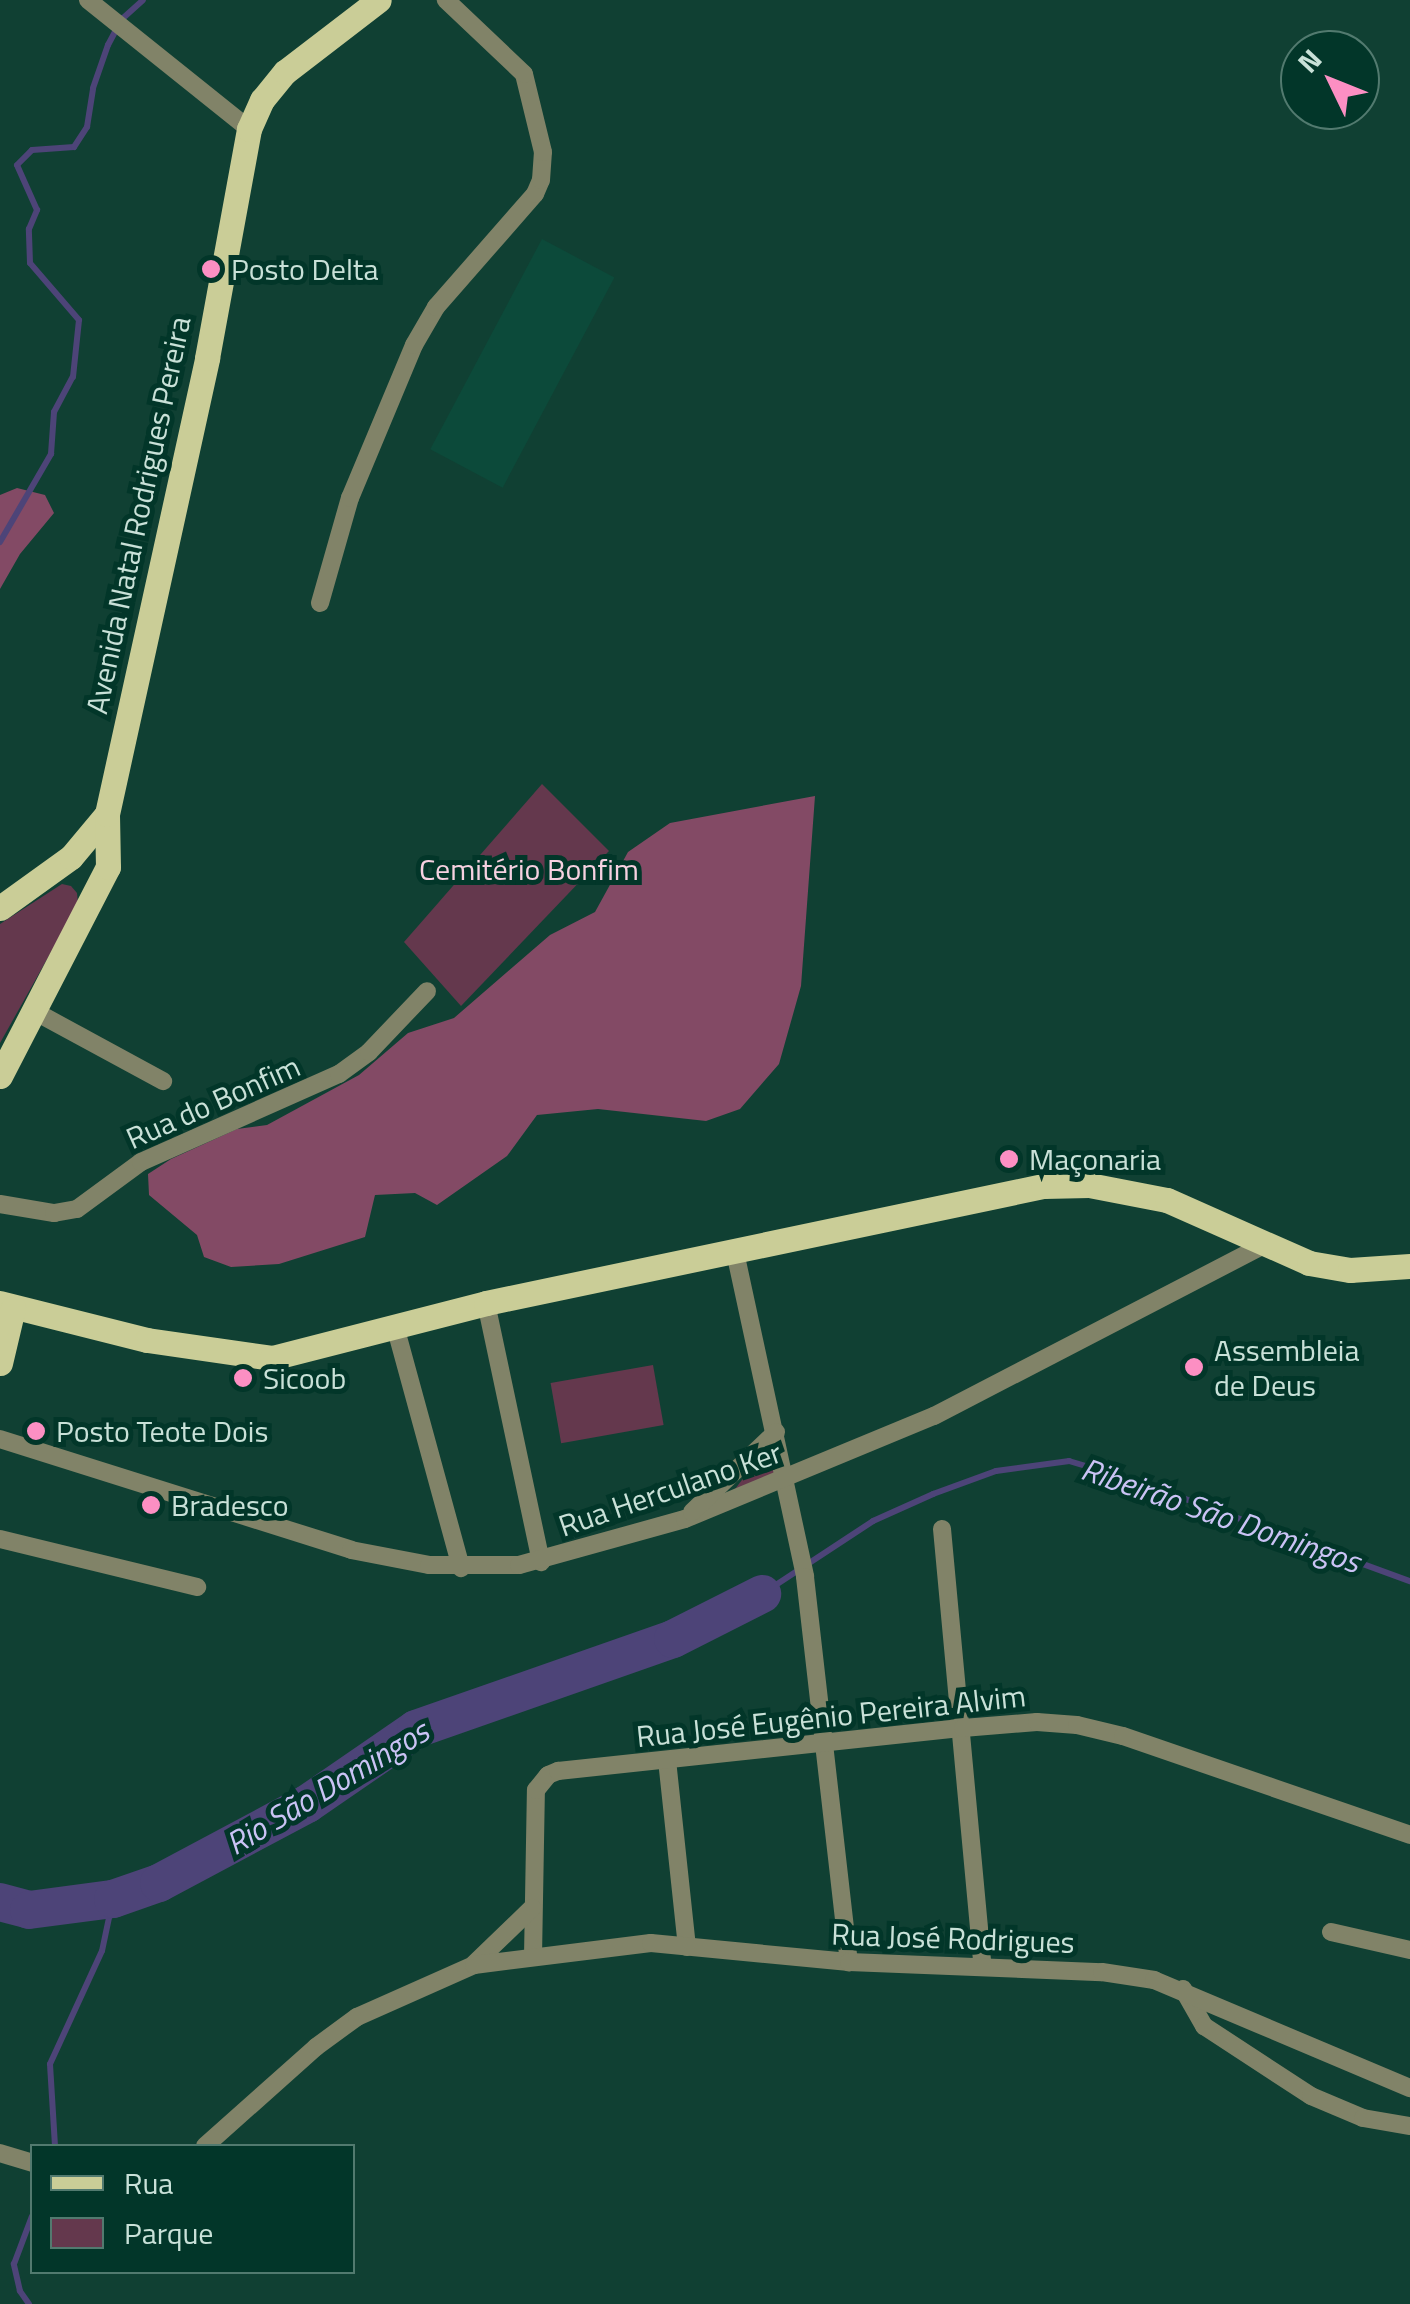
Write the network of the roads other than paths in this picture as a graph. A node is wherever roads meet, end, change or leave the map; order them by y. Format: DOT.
graph roads {
  1 [pos="380,0"];
  2 [pos="446,0"];
  3 [pos="95,6"];
  4 [pos="249,130"];
  5 [pos="320,603"];
  6 [pos="107,814"];
  7 [pos="71,857"];
  8 [pos="108,867"];
  9 [pos="0,908"];
  10 [pos="427,991"];
  11 [pos="34,1011"];
  12 [pos="0,1076"];
  13 [pos="164,1081"];
  14 [pos="0,1204"];
  15 [pos="1264,1245"];
  16 [pos="735,1252"];
  17 [pos="1410,1266"];
  18 [pos="486,1303"];
  19 [pos="7,1305"];
  20 [pos="396,1326"];
  21 [pos="0,1363"];
  22 [pos="776,1432"];
  23 [pos="0,1439"];
  24 [pos="783,1480"];
  25 [pos="685,1519"];
  26 [pos="942,1529"];
  27 [pos="0,1539"];
  28 [pos="541,1562"];
  29 [pos="461,1568"];
  30 [pos="197,1587"];
  31 [pos="963,1728"];
  32 [pos="827,1744"];
  33 [pos="667,1760"];
  34 [pos="1410,1834"];
  35 [pos="532,1908"];
  36 [pos="1331,1932"];
  37 [pos="686,1947"];
  38 [pos="1410,1950"];
  39 [pos="533,1957"];
  40 [pos="849,1962"];
  41 [pos="474,1964"];
  42 [pos="984,1967"];
  43 [pos="1183,1989"];
  44 [pos="1410,2088"];
  45 [pos="1410,2126"];
  46 [pos="207,2144"];
  47 [pos="0,2153"];
  48 [pos="30,2162"];
  1 -- 4 [label="main road, Avenida Natal Rodrigues Pereira"];
  2 -- 5 [label="street"];
  3 -- 4 [label="street"];
  4 -- 6 [label="main road, Avenida Natal Rodrigues Pereira"];
  6 -- 7 [label="main road"];
  6 -- 8 [label="main road, Avenida Natal Rodrigues Pereira"];
  7 -- 8 [label="main road"];
  7 -- 9 [label="main road"];
  8 -- 11 [label="main road, Avenida Natal Rodrigues Pereira"];
  10 -- 14 [label="street, Rua do Bonfim"];
  11 -- 12 [label="main road, Avenida Natal Rodrigues Pereira"];
  11 -- 13 [label="street"];
  15 -- 16 [label="main road"];
  15 -- 17 [label="main road"];
  15 -- 24 [label="street, Rua Herculano Ker"];
  16 -- 18 [label="main road"];
  16 -- 22 [label="street"];
  18 -- 20 [label="main road"];
  18 -- 28 [label="street"];
  19 -- 20 [label="main road"];
  19 -- 21 [label="main road"];
  20 -- 29 [label="street"];
  22 -- 24 [label="street"];
  22 -- 25 [label="street"];
  23 -- 29 [label="street, Rua Herculano Ker"];
  24 -- 25 [label="street, Rua Herculano Ker"];
  24 -- 32 [label="street"];
  25 -- 28 [label="street, Rua Herculano Ker"];
  26 -- 31 [label="street"];
  27 -- 30 [label="street"];
  28 -- 29 [label="street, Rua Herculano Ker"];
  31 -- 32 [label="street, Rua José Eugênio Pereira Alvim"];
  31 -- 34 [label="street, Rua José Eugênio Pereira Alvim"];
  31 -- 42 [label="street"];
  32 -- 33 [label="street, Rua José Eugênio Pereira Alvim"];
  32 -- 40 [label="street"];
  33 -- 35 [label="street, Rua José Eugênio Pereira Alvim"];
  33 -- 37 [label="street"];
  35 -- 39 [label="street, Rua José Eugênio Pereira Alvim"];
  35 -- 41 [label="street, Rua José Rodrigues"];
  36 -- 38 [label="street"];
  37 -- 39 [label="street, Rua José Rodrigues"];
  37 -- 40 [label="street, Rua José Rodrigues"];
  39 -- 41 [label="street, Rua José Rodrigues"];
  40 -- 42 [label="street, Rua José Rodrigues"];
  41 -- 46 [label="street, Rua José Rodrigues"];
  42 -- 43 [label="street, Rua José Rodrigues"];
  43 -- 44 [label="street, Rua José Rodrigues"];
  43 -- 45 [label="street"];
  47 -- 48 [label="street"];
}
